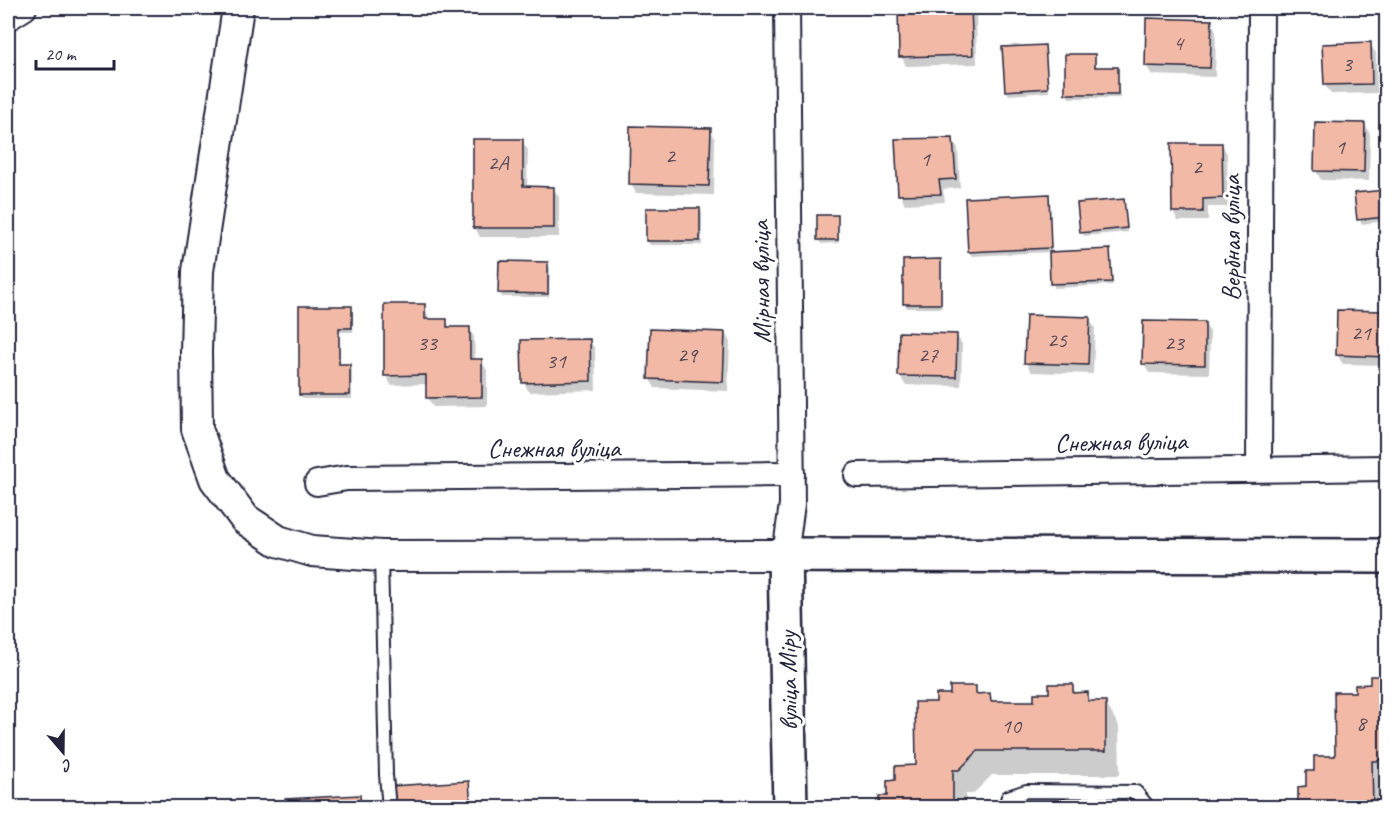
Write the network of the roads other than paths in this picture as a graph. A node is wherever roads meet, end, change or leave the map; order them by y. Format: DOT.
graph roads {
  1 [pos="24,8"];
  2 [pos="238,8"];
  3 [pos="787,8"];
  4 [pos="1261,8"];
  5 [pos="8,18"];
  6 [pos="1259,468"];
  7 [pos="1386,468"];
  8 [pos="792,474"];
  9 [pos="857,475"];
  10 [pos="317,483"];
  11 [pos="785,555"];
  12 [pos="1386,555"];
  13 [pos="381,556"];
  14 [pos="389,807"];
  15 [pos="790,807"];
  16 [pos="1004,807"];
  17 [pos="1149,807"];
  1 -- 5 [label="street"];
  2 -- 13 [label="street"];
  3 -- 8 [label="street, Мірная вуліца"];
  4 -- 6 [label="street, Вербная вуліца"];
  6 -- 7 [label="street, Снежная вуліца"];
  6 -- 9 [label="street, Снежная вуліца"];
  8 -- 10 [label="street, Снежная вуліца"];
  8 -- 11 [label="street, Мірная вуліца"];
  11 -- 12 [label="main road"];
  11 -- 13 [label="street"];
  11 -- 15 [label="main road, вуліца Міру"];
  13 -- 14 [label="lane"];
  16 -- 17 [label="lane"];
}
